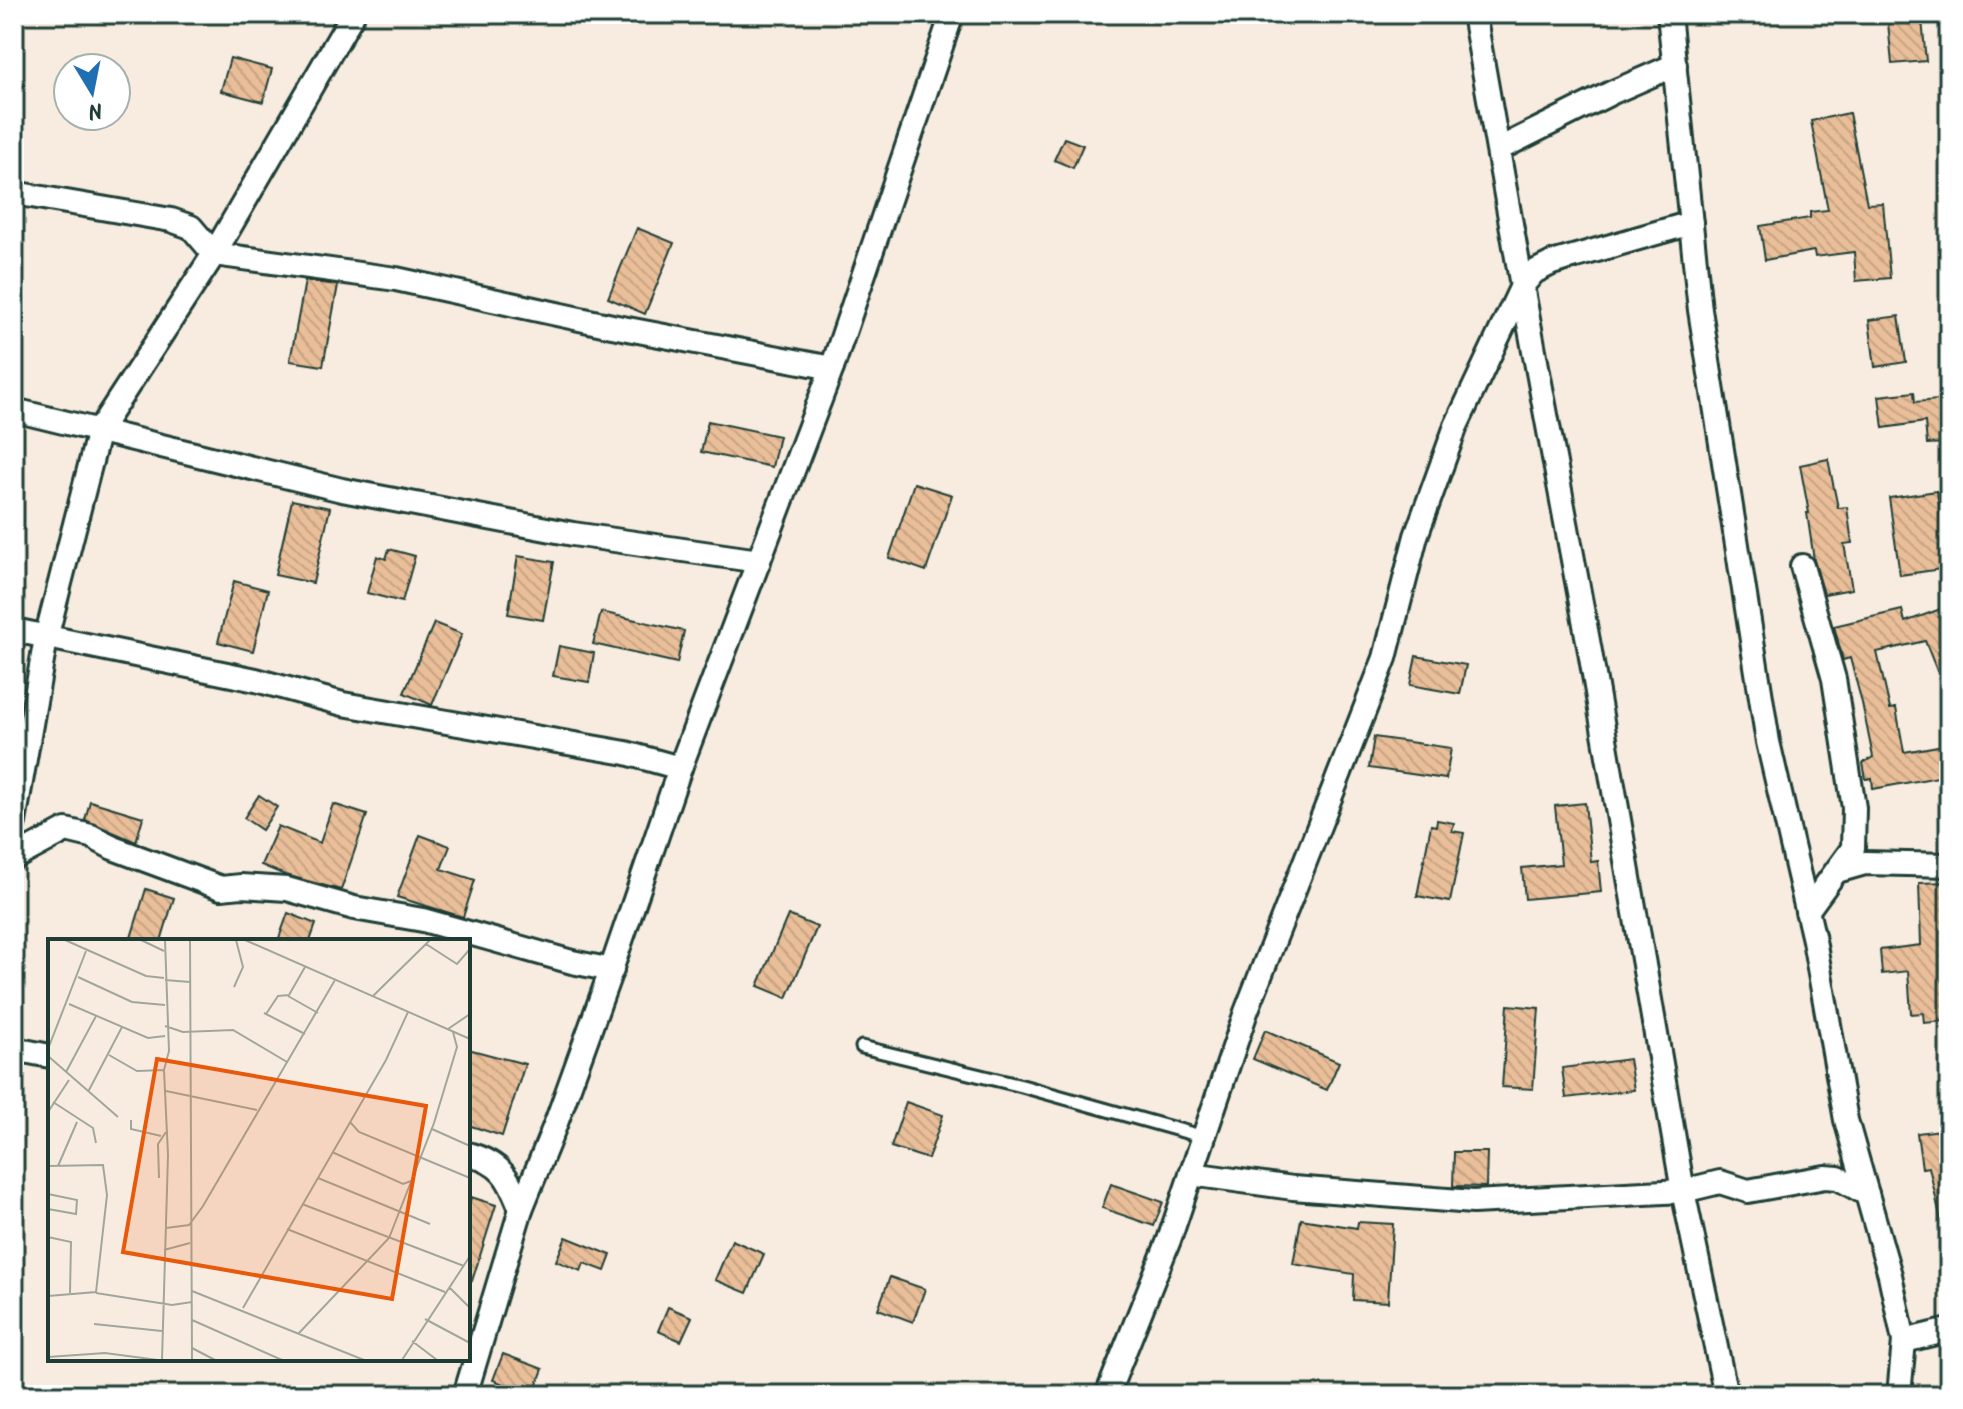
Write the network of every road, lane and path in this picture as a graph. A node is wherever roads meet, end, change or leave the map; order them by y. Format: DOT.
graph roads {
  1 [pos="353,14"];
  2 [pos="952,14"];
  3 [pos="1474,14"];
  4 [pos="1669,14"];
  5 [pos="1675,65"];
  6 [pos="1499,149"];
  7 [pos="14,193"];
  8 [pos="1691,223"];
  9 [pos="214,254"];
  10 [pos="1522,286"];
  11 [pos="832,368"];
  12 [pos="14,410"];
  13 [pos="99,430"];
  14 [pos="759,561"];
  15 [pos="1802,566"];
  16 [pos="14,630"];
  17 [pos="46,638"];
  18 [pos="680,768"];
  19 [pos="14,822"];
  20 [pos="14,858"];
  21 [pos="1949,865"];
  22 [pos="1837,871"];
  23 [pos="1807,911"];
  24 [pos="612,970"];
  25 [pos="862,1047"];
  26 [pos="14,1049"];
  27 [pos="48,1056"];
  28 [pos="1204,1137"];
  29 [pos="470,1155"];
  30 [pos="1191,1174"];
  31 [pos="1683,1191"];
  32 [pos="1867,1194"];
  33 [pos="521,1209"];
  34 [pos="1949,1330"];
  35 [pos="1904,1341"];
  36 [pos="465,1395"];
  37 [pos="1107,1395"];
  38 [pos="1726,1395"];
  39 [pos="1899,1395"];
  1 -- 9 [label="street"];
  2 -- 11 [label="street"];
  3 -- 6 [label="street"];
  4 -- 5 [label="street"];
  5 -- 6 [label="street"];
  5 -- 8 [label="street"];
  6 -- 10 [label="street"];
  7 -- 9 [label="street"];
  8 -- 10 [label="street"];
  8 -- 23 [label="street"];
  9 -- 11 [label="street"];
  9 -- 13 [label="street"];
  10 -- 28 [label="street"];
  10 -- 31 [label="street"];
  11 -- 14 [label="street"];
  12 -- 13 [label="street"];
  13 -- 14 [label="street"];
  13 -- 17 [label="street"];
  14 -- 18 [label="street"];
  15 -- 22 [label="street"];
  16 -- 17 [label="street"];
  17 -- 18 [label="street"];
  17 -- 19 [label="street"];
  18 -- 24 [label="street"];
  20 -- 24 [label="street"];
  21 -- 22 [label="street"];
  22 -- 23 [label="street"];
  23 -- 32 [label="street"];
  24 -- 33 [label="street"];
  25 -- 28 [label="lane"];
  26 -- 27 [label="street"];
  28 -- 30 [label="street"];
  29 -- 33 [label="street"];
  30 -- 31 [label="street"];
  30 -- 37 [label="street"];
  31 -- 32 [label="street"];
  31 -- 38 [label="street"];
  32 -- 35 [label="street"];
  33 -- 36 [label="street"];
  34 -- 35 [label="street"];
  35 -- 39 [label="street"];
}
